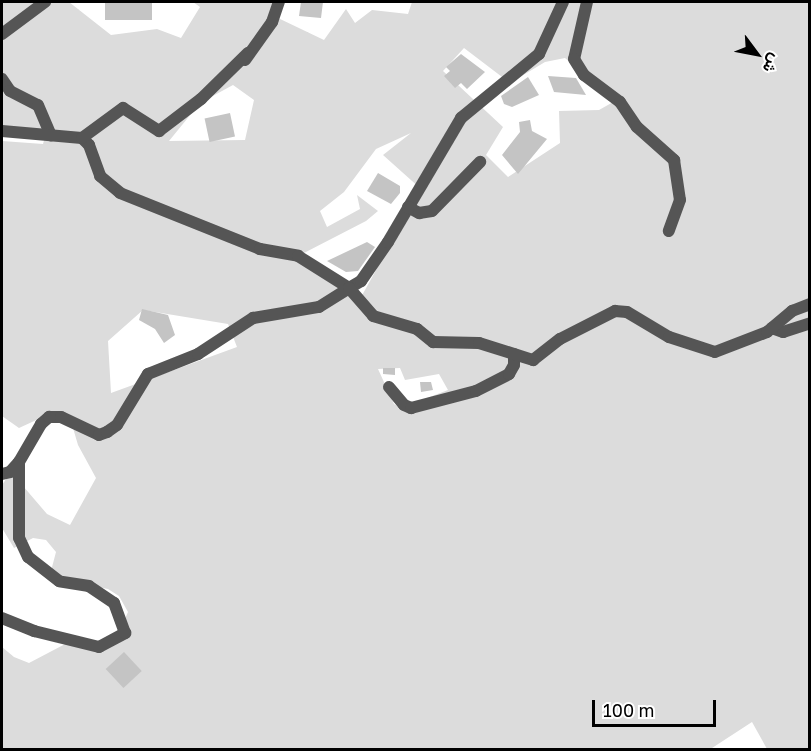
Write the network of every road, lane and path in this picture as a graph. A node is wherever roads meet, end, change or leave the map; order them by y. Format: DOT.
graph roads {
  1 [pos="45,2"];
  2 [pos="279,2"];
  3 [pos="563,2"];
  4 [pos="587,2"];
  5 [pos="2,34"];
  6 [pos="248,53"];
  7 [pos="236,73"];
  8 [pos="2,79"];
  9 [pos="2,131"];
  10 [pos="51,135"];
  11 [pos="82,138"];
  12 [pos="480,162"];
  13 [pos="408,207"];
  14 [pos="669,231"];
  15 [pos="349,288"];
  16 [pos="810,304"];
  17 [pos="810,323"];
  18 [pos="772,328"];
  19 [pos="514,354"];
  20 [pos="389,387"];
  21 [pos="19,462"];
  22 [pos="2,474"];
  23 [pos="2,618"];
  1 -- 5 [label="street"];
  2 -- 6 [label="street"];
  3 -- 13 [label="street"];
  4 -- 14 [label="street"];
  6 -- 7 [label="street"];
  6 -- 11 [label="street"];
  8 -- 10 [label="street"];
  9 -- 10 [label="street"];
  10 -- 11 [label="street"];
  11 -- 15 [label="street"];
  12 -- 13 [label="street"];
  13 -- 15 [label="street"];
  15 -- 19 [label="street"];
  15 -- 21 [label="street"];
  16 -- 18 [label="street"];
  17 -- 18 [label="street"];
  18 -- 19 [label="street"];
  19 -- 20 [label="street"];
  21 -- 22 [label="street"];
  21 -- 23 [label="street"];
}
